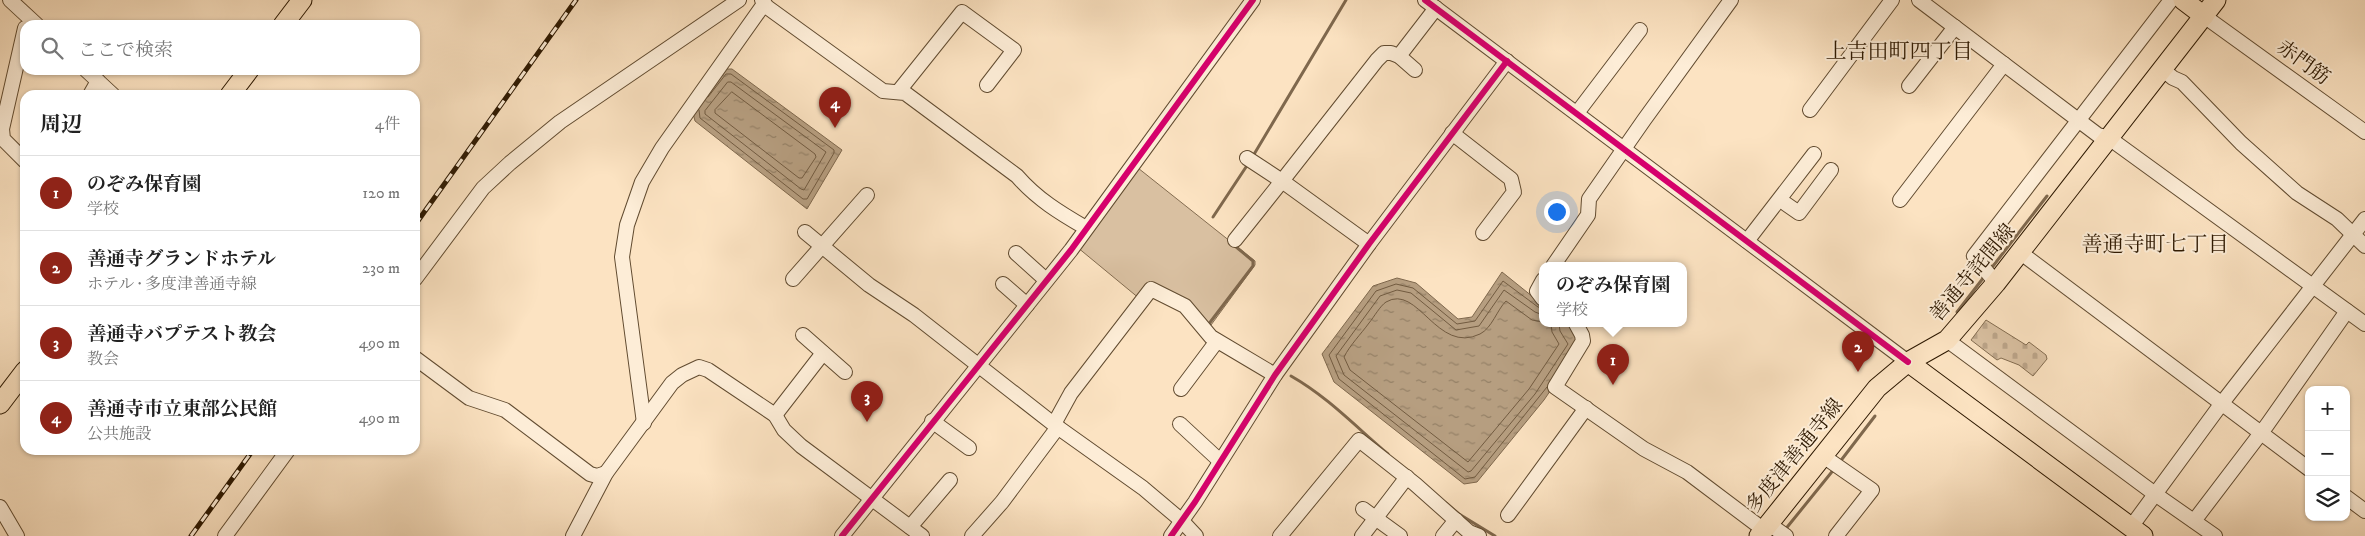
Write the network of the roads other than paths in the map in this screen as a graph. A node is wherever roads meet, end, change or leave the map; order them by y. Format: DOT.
graph roads {
  1 [pos="10,0"];
  2 [pos="302,0"];
  3 [pos="739,0"];
  4 [pos="1253,0"];
  5 [pos="1732,0"];
  6 [pos="1892,0"];
  7 [pos="1919,0"];
  8 [pos="2172,0"];
  9 [pos="2183,0"];
  10 [pos="2216,0"];
  11 [pos="763,2"];
  12 [pos="1430,4"];
  13 [pos="27,20"];
  14 [pos="287,20"];
  15 [pos="2211,21"];
  16 [pos="1955,27"];
  17 [pos="1640,30"];
  18 [pos="1399,56"];
  19 [pos="1507,61"];
  20 [pos="20,62"];
  21 [pos="2004,64"];
  22 [pos="2162,69"];
  23 [pos="1414,70"];
  24 [pos="91,75"];
  25 [pos="245,75"];
  26 [pos="98,81"];
  27 [pos="987,85"];
  28 [pos="1909,86"];
  29 [pos="93,90"];
  30 [pos="108,90"];
  31 [pos="234,90"];
  32 [pos="898,92"];
  33 [pos="1810,110"];
  34 [pos="1577,113"];
  35 [pos="2078,120"];
  36 [pos="2365,132"];
  37 [pos="1452,133"];
  38 [pos="2109,138"];
  39 [pos="1624,149"];
  40 [pos="1814,154"];
  41 [pos="20,156"];
  42 [pos="1249,160"];
  43 [pos="1831,170"];
  44 [pos="1282,181"];
  45 [pos="867,195"];
  46 [pos="1900,200"];
  47 [pos="2365,219"];
  48 [pos="1086,228"];
  49 [pos="805,232"];
  50 [pos="1483,233"];
  51 [pos="2352,235"];
  52 [pos="1235,240"];
  53 [pos="1369,244"];
  54 [pos="1750,244"];
  55 [pos="823,246"];
  56 [pos="2365,246"];
  57 [pos="1016,253"];
  58 [pos="2021,253"];
  59 [pos="1556,262"];
  60 [pos="420,272"];
  61 [pos="792,279"];
  62 [pos="1046,280"];
  63 [pos="1996,283"];
  64 [pos="1002,284"];
  65 [pos="2314,286"];
  66 [pos="1027,305"];
  67 [pos="2347,311"];
  68 [pos="2365,324"];
  69 [pos="1578,327"];
  70 [pos="803,336"];
  71 [pos="1947,340"];
  72 [pos="1217,341"];
  73 [pos="823,353"];
  74 [pos="420,362"];
  75 [pos="1908,362"];
  76 [pos="979,364"];
  77 [pos="845,372"];
  78 [pos="1275,374"];
  79 [pos="20,378"];
  80 [pos="1181,389"];
  81 [pos="2222,403"];
  82 [pos="0,404"];
  83 [pos="1586,408"];
  84 [pos="776,415"];
  85 [pos="932,421"];
  86 [pos="644,423"];
  87 [pos="1180,424"];
  88 [pos="1056,426"];
  89 [pos="2261,433"];
  90 [pos="969,448"];
  91 [pos="284,455"];
  92 [pos="1220,461"];
  93 [pos="1832,463"];
  94 [pos="2305,466"];
  95 [pos="606,472"];
  96 [pos="1407,478"];
  97 [pos="950,480"];
  98 [pos="2155,494"];
  99 [pos="871,498"];
  100 [pos="2350,500"];
  101 [pos="0,508"];
  102 [pos="1363,509"];
  103 [pos="2365,511"];
  104 [pos="1508,515"];
  105 [pos="1376,518"];
  106 [pos="1456,520"];
  107 [pos="1182,521"];
  108 [pos="2194,521"];
  109 [pos="1772,531"];
  110 [pos="2137,532"];
  111 [pos="916,533"];
  112 [pos="17,536"];
  113 [pos="225,536"];
  114 [pos="574,536"];
  115 [pos="842,536"];
  116 [pos="972,536"];
  117 [pos="1171,536"];
  118 [pos="1196,536"];
  119 [pos="1280,536"];
  120 [pos="1362,536"];
  121 [pos="1400,536"];
  122 [pos="1443,536"];
  123 [pos="1479,536"];
  124 [pos="1836,536"];
  125 [pos="2215,536"];
  1 -- 13 [label="street"];
  2 -- 14 [label="main road"];
  3 -- 60 [label="street"];
  4 -- 48 [label="street"];
  5 -- 39 [label="street"];
  6 -- 33 [label="street"];
  7 -- 16 [label="street"];
  8 -- 35 [label="street"];
  9 -- 15 [label="main road"];
  10 -- 15 [label="main road, 善通寺詫間線"];
  11 -- 32 [label="street"];
  11 -- 86 [label="street"];
  12 -- 18 [label="street"];
  12 -- 19 [label="street"];
  15 -- 22 [label="main road, 善通寺詫間線"];
  15 -- 36 [label="street, 赤門筋"];
  16 -- 21 [label="street"];
  16 -- 28 [label="street"];
  17 -- 34 [label="street"];
  18 -- 23 [label="street"];
  18 -- 44 [label="street"];
  19 -- 34 [label="street"];
  19 -- 37 [label="street"];
  20 -- 41 [label="street"];
  21 -- 35 [label="street"];
  21 -- 46 [label="street"];
  22 -- 38 [label="main road, 善通寺詫間線"];
  22 -- 51 [label="street"];
  24 -- 26 [label="street"];
  25 -- 31 [label="main road"];
  26 -- 29 [label="street"];
  26 -- 30 [label="street"];
  27 -- 32 [label="street"];
  32 -- 48 [label="street"];
  34 -- 39 [label="street"];
  35 -- 38 [label="street"];
  35 -- 63 [label="street"];
  37 -- 50 [label="street"];
  37 -- 53 [label="street"];
  38 -- 58 [label="main road, 善通寺詫間線"];
  38 -- 65 [label="street"];
  39 -- 54 [label="street"];
  39 -- 59 [label="street"];
  40 -- 54 [label="street"];
  42 -- 44 [label="street"];
  43 -- 54 [label="street"];
  44 -- 52 [label="street"];
  44 -- 53 [label="street"];
  45 -- 55 [label="street"];
  47 -- 51 [label="street"];
  48 -- 62 [label="street"];
  49 -- 55 [label="street"];
  51 -- 56 [label="street"];
  51 -- 65 [label="street"];
  53 -- 78 [label="street"];
  54 -- 75 [label="street"];
  55 -- 61 [label="street"];
  55 -- 76 [label="street"];
  57 -- 62 [label="street"];
  58 -- 63 [label="main road, 善通寺詫間線"];
  58 -- 81 [label="street"];
  62 -- 66 [label="street"];
  63 -- 71 [label="main road, 善通寺詫間線"];
  64 -- 66 [label="street"];
  65 -- 67 [label="street"];
  65 -- 81 [label="street"];
  66 -- 76 [label="street"];
  67 -- 68 [label="street"];
  67 -- 89 [label="street"];
  69 -- 83 [label="street"];
  70 -- 73 [label="street"];
  71 -- 75 [label="main road, 善通寺詫間線"];
  71 -- 98 [label="street"];
  72 -- 78 [label="street"];
  72 -- 80 [label="street"];
  72 -- 88 [label="street"];
  73 -- 77 [label="street"];
  73 -- 84 [label="street"];
  74 -- 95 [label="street"];
  75 -- 93 [label="main road, 多度津善通寺線"];
  75 -- 110 [label="main road"];
  76 -- 85 [label="street"];
  76 -- 88 [label="street"];
  78 -- 92 [label="street"];
  79 -- 82 [label="main road"];
  81 -- 89 [label="street"];
  81 -- 98 [label="street"];
  83 -- 104 [label="street"];
  83 -- 109 [label="street"];
  84 -- 86 [label="street"];
  84 -- 99 [label="street"];
  85 -- 90 [label="street"];
  85 -- 99 [label="street"];
  86 -- 95 [label="street"];
  87 -- 92 [label="street"];
  88 -- 107 [label="street"];
  88 -- 116 [label="street"];
  89 -- 94 [label="street"];
  89 -- 108 [label="street"];
  91 -- 113 [label="street"];
  92 -- 107 [label="street"];
  93 -- 109 [label="main road, 多度津善通寺線"];
  93 -- 124 [label="street"];
  95 -- 114 [label="street"];
  96 -- 105 [label="street"];
  96 -- 106 [label="street"];
  96 -- 119 [label="street"];
  97 -- 111 [label="street"];
  98 -- 108 [label="street"];
  98 -- 110 [label="street"];
  99 -- 111 [label="street"];
  99 -- 115 [label="street"];
  100 -- 103 [label="street"];
  101 -- 112 [label="street"];
  102 -- 105 [label="street"];
  105 -- 120 [label="street"];
  105 -- 121 [label="street"];
  106 -- 122 [label="street"];
  106 -- 123 [label="street"];
  107 -- 117 [label="street"];
  107 -- 118 [label="street"];
  108 -- 125 [label="street"];
}
